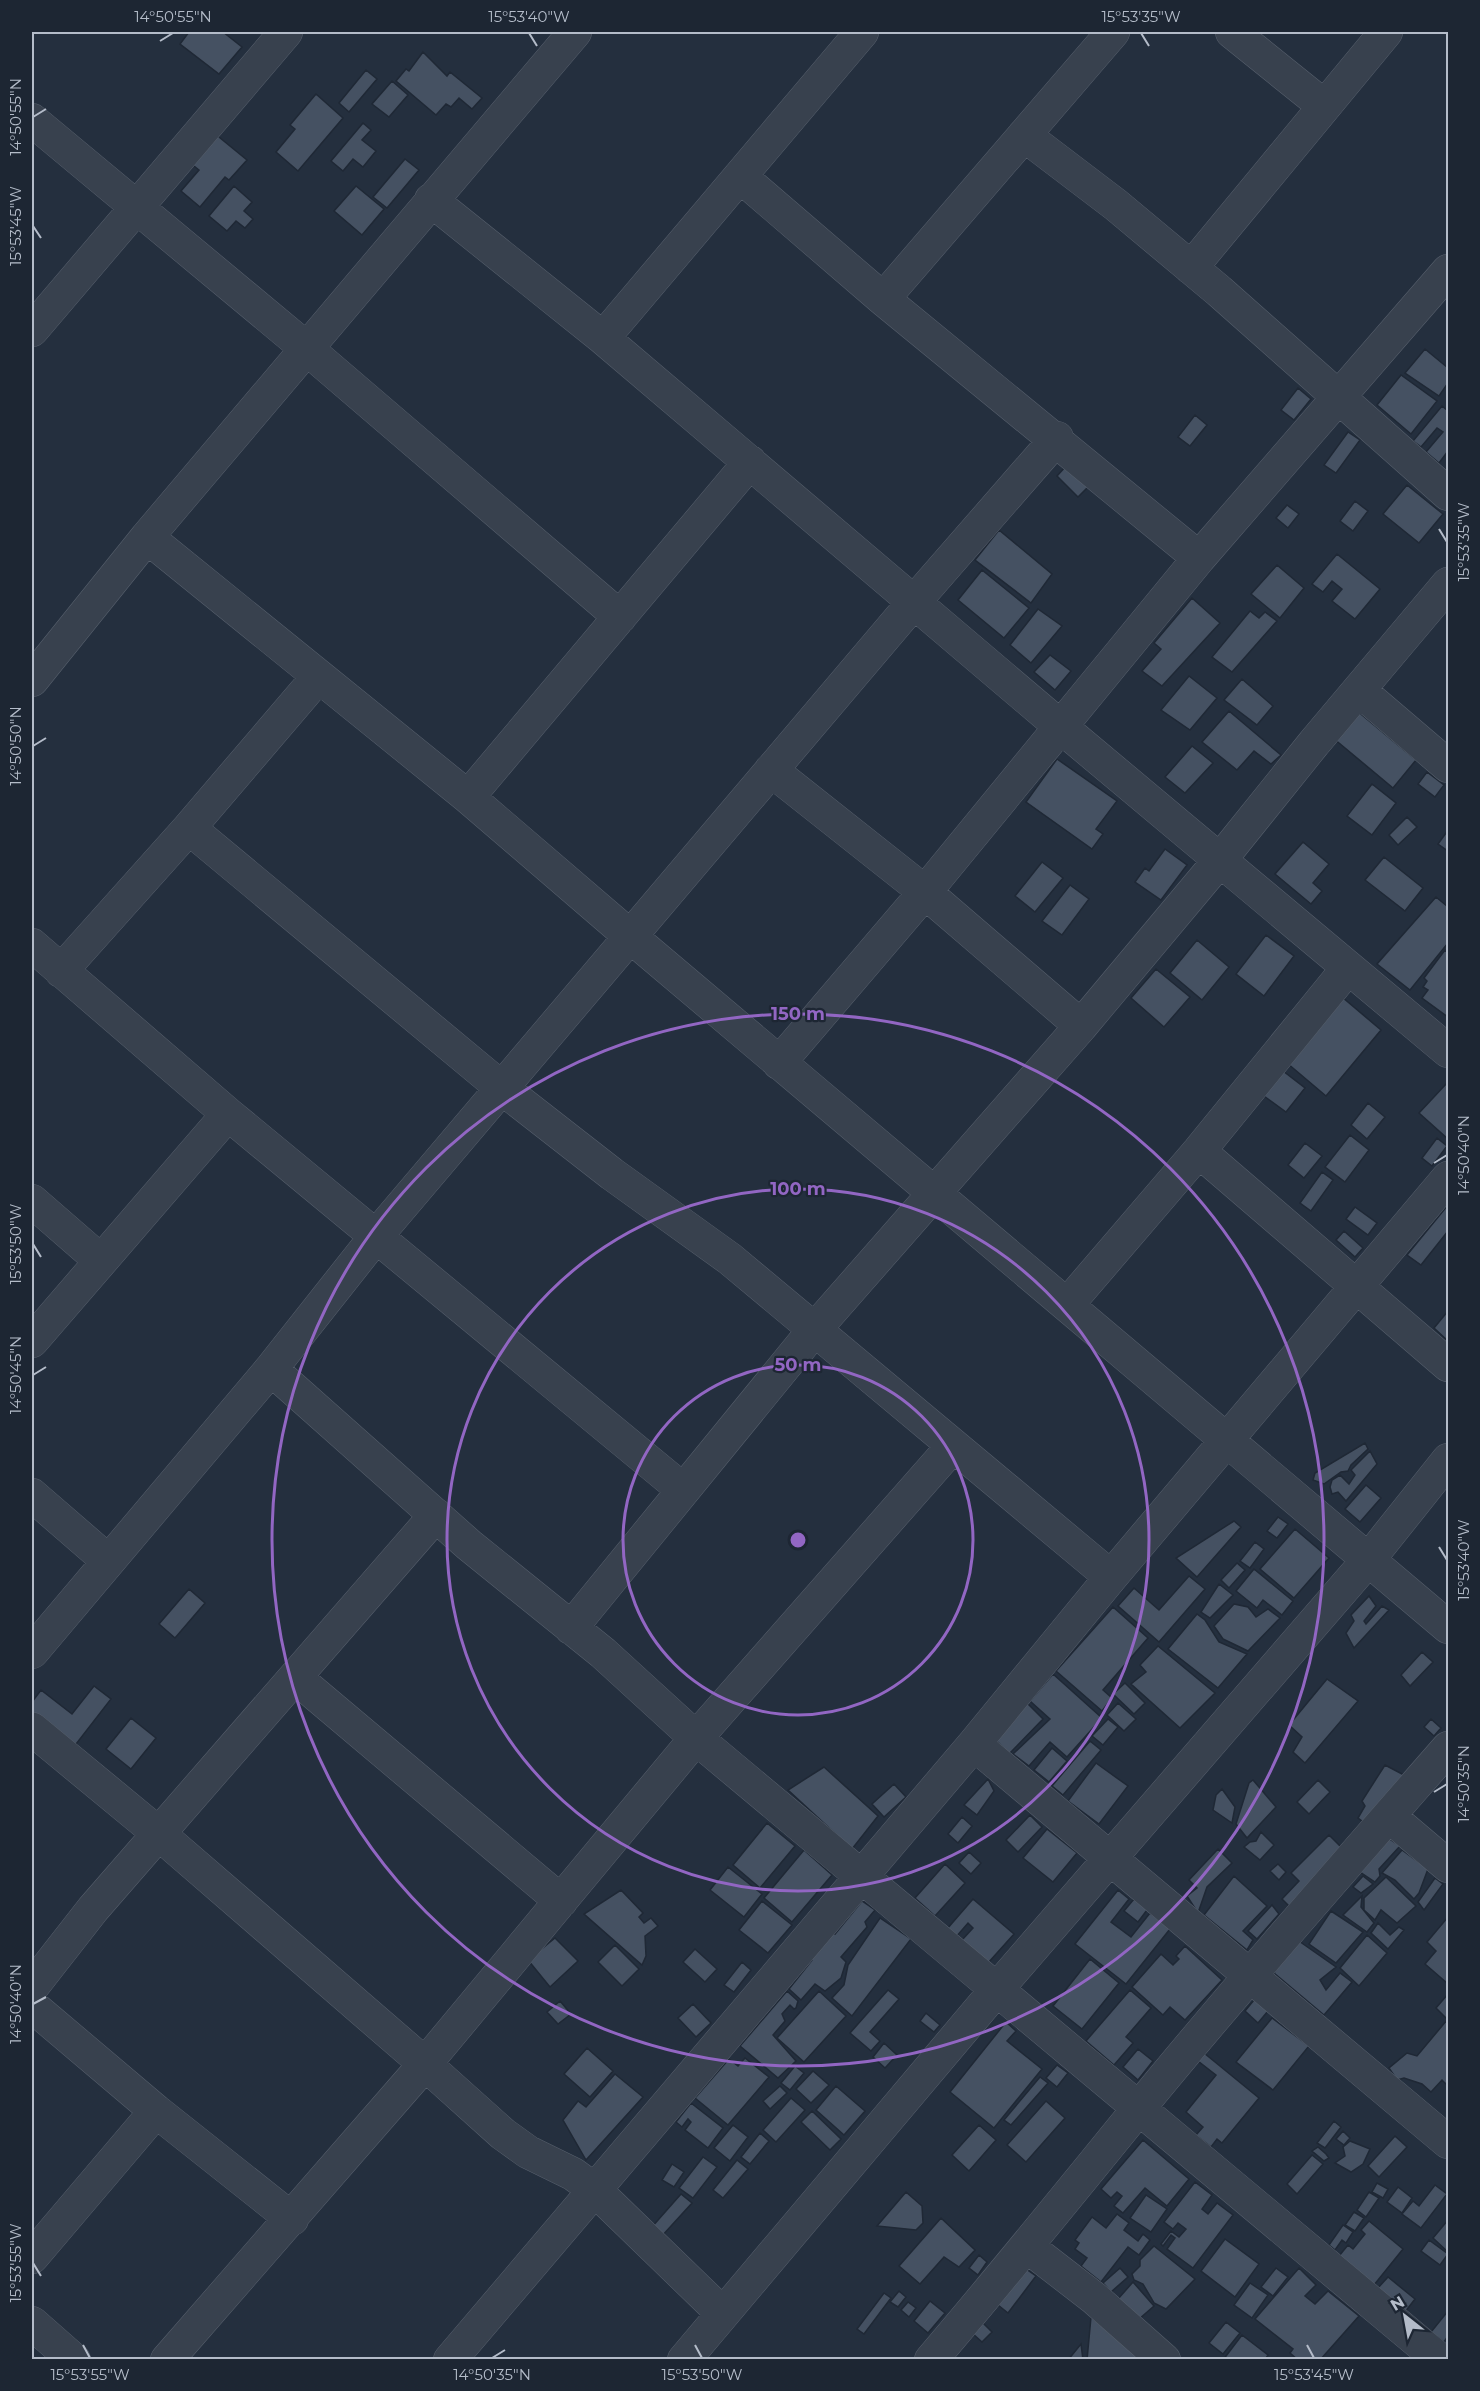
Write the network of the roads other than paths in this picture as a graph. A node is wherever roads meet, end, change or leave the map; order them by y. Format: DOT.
graph roads {
  1 [pos="575,32"];
  2 [pos="862,32"];
  3 [pos="1113,32"];
  4 [pos="1232,32"];
  5 [pos="1386,32"];
  6 [pos="268,38"];
  7 [pos="1324,106"];
  8 [pos="32,120"];
  9 [pos="1024,135"];
  10 [pos="740,176"];
  11 [pos="431,200"];
  12 [pos="136,208"];
  13 [pos="1191,268"];
  14 [pos="1449,271"];
  15 [pos="883,298"];
  16 [pos="32,330"];
  17 [pos="603,338"];
  18 [pos="306,348"];
  19 [pos="1338,399"];
  20 [pos="1057,438"];
  21 [pos="750,462"];
  22 [pos="1449,494"];
  23 [pos="147,537"];
  24 [pos="1199,558"];
  25 [pos="1449,584"];
  26 [pos="914,602"];
  27 [pos="620,617"];
  28 [pos="34,671"];
  29 [pos="318,677"];
  30 [pos="1359,690"];
  31 [pos="1061,727"];
  32 [pos="1449,766"];
  33 [pos="771,770"];
  34 [pos="468,797"];
  35 [pos="189,828"];
  36 [pos="1220,860"];
  37 [pos="925,892"];
  38 [pos="631,938"];
  39 [pos="32,945"];
  40 [pos="1348,968"];
  41 [pos="62,971"];
  42 [pos="1081,1026"];
  43 [pos="1449,1051"];
  44 [pos="779,1063"];
  45 [pos="503,1089"];
  46 [pos="228,1114"];
  47 [pos="1199,1151"];
  48 [pos="1449,1178"];
  49 [pos="933,1192"];
  50 [pos="32,1201"];
  51 [pos="377,1235"];
  52 [pos="101,1261"];
  53 [pos="1357,1288"];
  54 [pos="1066,1305"];
  55 [pos="815,1329"];
  56 [pos="32,1341"];
  57 [pos="1449,1365"];
  58 [pos="271,1369"];
  59 [pos="1227,1442"];
  60 [pos="953,1446"];
  61 [pos="1449,1460"];
  62 [pos="682,1489"];
  63 [pos="32,1495"];
  64 [pos="436,1515"];
  65 [pos="1369,1559"];
  66 [pos="107,1560"];
  67 [pos="1111,1577"];
  68 [pos="1449,1627"];
  69 [pos="571,1628"];
  70 [pos="32,1652"];
  71 [pos="295,1677"];
  72 [pos="32,1729"];
  73 [pos="696,1738"];
  74 [pos="974,1744"];
  75 [pos="1449,1748"];
  76 [pos="1389,1816"];
  77 [pos="158,1833"];
  78 [pos="1110,1858"];
  79 [pos="1449,1866"];
  80 [pos="860,1875"];
  81 [pos="561,1901"];
  82 [pos="1252,1974"];
  83 [pos="32,1987"];
  84 [pos="997,1989"];
  85 [pos="32,2006"];
  86 [pos="426,2064"];
  87 [pos="1139,2108"];
  88 [pos="156,2111"];
  89 [pos="1449,2142"];
  90 [pos="595,2190"];
  91 [pos="292,2219"];
  92 [pos="1028,2247"];
  93 [pos="32,2257"];
  94 [pos="722,2313"];
  95 [pos="32,2323"];
  96 [pos="74,2360"];
  97 [pos="167,2360"];
  98 [pos="450,2360"];
  99 [pos="684,2360"];
  100 [pos="931,2360"];
  101 [pos="1164,2360"];
  102 [pos="1440,2360"];
  1 -- 11 [label="street"];
  2 -- 10 [label="street"];
  3 -- 9 [label="street"];
  4 -- 7 [label="street"];
  5 -- 7 [label="street"];
  6 -- 12 [label="street"];
  7 -- 13 [label="street"];
  8 -- 12 [label="street"];
  9 -- 13 [label="street"];
  9 -- 15 [label="street"];
  10 -- 15 [label="street"];
  10 -- 17 [label="street"];
  11 -- 17 [label="street"];
  11 -- 18 [label="street"];
  12 -- 16 [label="street"];
  12 -- 18 [label="street"];
  13 -- 19 [label="street"];
  14 -- 19 [label="street"];
  15 -- 20 [label="street"];
  17 -- 21 [label="street"];
  18 -- 23 [label="street"];
  18 -- 27 [label="street"];
  19 -- 22 [label="street"];
  19 -- 24 [label="street"];
  20 -- 24 [label="street"];
  20 -- 26 [label="street"];
  21 -- 26 [label="street"];
  21 -- 27 [label="street"];
  23 -- 28 [label="street"];
  23 -- 29 [label="street"];
  24 -- 31 [label="street"];
  25 -- 30 [label="street"];
  26 -- 31 [label="street"];
  26 -- 33 [label="street"];
  27 -- 34 [label="street"];
  29 -- 34 [label="street"];
  29 -- 35 [label="street"];
  30 -- 32 [label="street"];
  30 -- 36 [label="street"];
  31 -- 36 [label="street"];
  31 -- 37 [label="street"];
  33 -- 37 [label="street"];
  33 -- 38 [label="street"];
  34 -- 38 [label="street"];
  35 -- 41 [label="street"];
  35 -- 45 [label="street"];
  36 -- 40 [label="street"];
  36 -- 42 [label="street"];
  37 -- 42 [label="street"];
  37 -- 44 [label="street"];
  38 -- 44 [label="street"];
  38 -- 45 [label="street"];
  39 -- 41 [label="street"];
  40 -- 43 [label="street"];
  40 -- 47 [label="street"];
  41 -- 46 [label="street"];
  42 -- 49 [label="street"];
  44 -- 49 [label="street"];
  45 -- 51 [label="street"];
  45 -- 55 [label="street"];
  46 -- 51 [label="street"];
  46 -- 52 [label="street"];
  47 -- 53 [label="street"];
  47 -- 54 [label="street"];
  48 -- 53 [label="street"];
  49 -- 54 [label="street"];
  49 -- 55 [label="street"];
  50 -- 52 [label="street"];
  51 -- 58 [label="street"];
  51 -- 62 [label="street"];
  52 -- 56 [label="street"];
  53 -- 57 [label="street"];
  53 -- 59 [label="street"];
  54 -- 59 [label="street"];
  55 -- 60 [label="street"];
  55 -- 62 [label="street"];
  58 -- 64 [label="street"];
  58 -- 66 [label="street"];
  59 -- 65 [label="street"];
  59 -- 67 [label="street"];
  60 -- 67 [label="street"];
  60 -- 73 [label="street"];
  61 -- 65 [label="street"];
  62 -- 69 [label="street"];
  63 -- 66 [label="street"];
  64 -- 69 [label="street"];
  64 -- 71 [label="street"];
  65 -- 68 [label="street"];
  65 -- 78 [label="street"];
  66 -- 70 [label="street"];
  67 -- 74 [label="street"];
  69 -- 73 [label="street"];
  71 -- 77 [label="street"];
  71 -- 81 [label="street"];
  72 -- 77 [label="street"];
  73 -- 80 [label="street"];
  73 -- 81 [label="street"];
  74 -- 78 [label="street"];
  74 -- 80 [label="street"];
  75 -- 76 [label="street"];
  76 -- 79 [label="street"];
  76 -- 82 [label="street"];
  77 -- 83 [label="street"];
  77 -- 86 [label="street"];
  78 -- 82 [label="street"];
  78 -- 84 [label="street"];
  80 -- 84 [label="street"];
  80 -- 90 [label="street"];
  81 -- 86 [label="street"];
  82 -- 87 [label="street"];
  82 -- 89 [label="street"];
  84 -- 87 [label="street"];
  84 -- 94 [label="street"];
  85 -- 88 [label="street"];
  86 -- 90 [label="street"];
  86 -- 91 [label="street"];
  87 -- 92 [label="street"];
  87 -- 102 [label="street"];
  88 -- 91 [label="street"];
  88 -- 93 [label="street"];
  90 -- 94 [label="street"];
  90 -- 98 [label="street"];
  91 -- 97 [label="street"];
  92 -- 100 [label="street"];
  92 -- 101 [label="street"];
  94 -- 99 [label="street"];
  95 -- 96 [label="street"];
}
